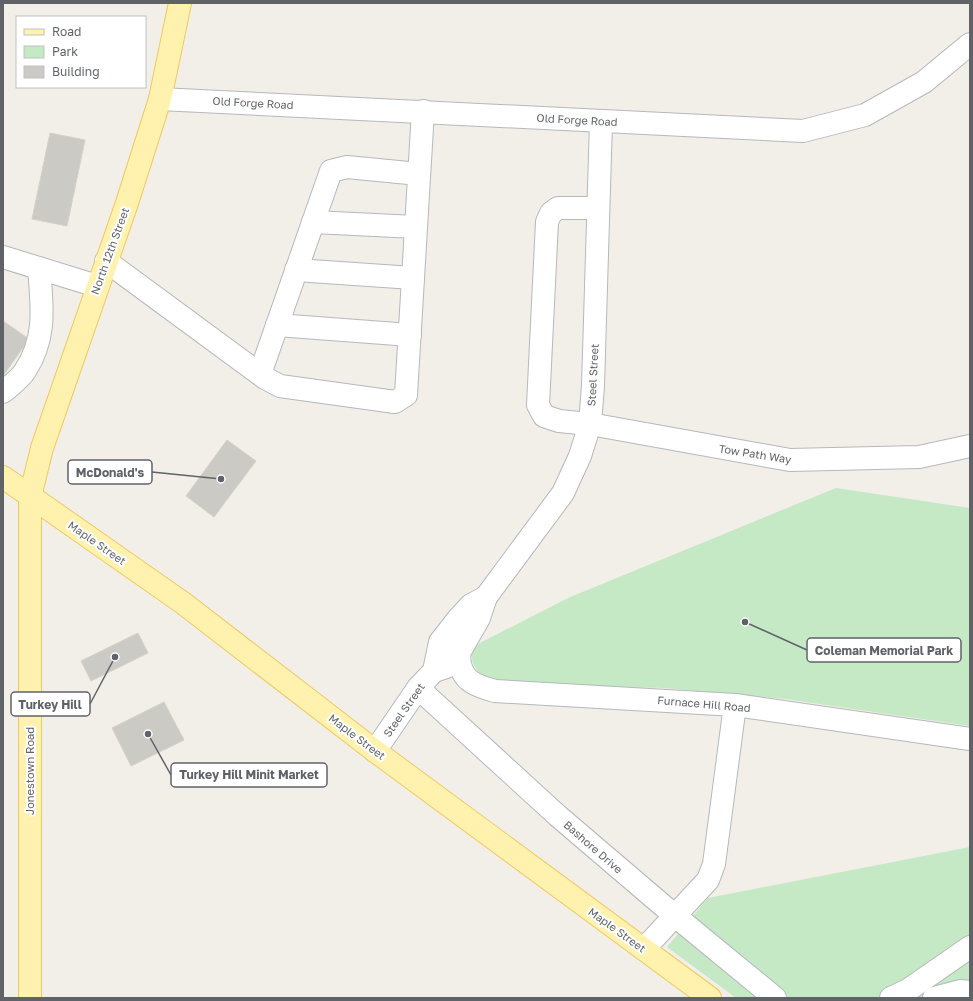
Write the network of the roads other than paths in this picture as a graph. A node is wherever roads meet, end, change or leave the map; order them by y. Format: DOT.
graph roads {
  1 [pos="180,3"];
  2 [pos="970,44"];
  3 [pos="160,99"];
  4 [pos="423,112"];
  5 [pos="601,122"];
  6 [pos="419,174"];
  7 [pos="598,208"];
  8 [pos="313,222"];
  9 [pos="416,227"];
  10 [pos="3,257"];
  11 [pos="106,261"];
  12 [pos="39,268"];
  13 [pos="296,270"];
  14 [pos="413,278"];
  15 [pos="97,286"];
  16 [pos="276,326"];
  17 [pos="410,335"];
  18 [pos="260,374"];
  19 [pos="3,392"];
  20 [pos="590,424"];
  21 [pos="970,446"];
  22 [pos="3,477"];
  23 [pos="30,497"];
  24 [pos="486,597"];
  25 [pos="458,653"];
  26 [pos="434,671"];
  27 [pos="418,688"];
  28 [pos="735,705"];
  29 [pos="970,739"];
  30 [pos="375,751"];
  31 [pos="674,915"];
  32 [pos="970,947"];
  33 [pos="644,950"];
  34 [pos="943,966"];
  35 [pos="965,992"];
  36 [pos="30,998"];
  37 [pos="710,998"];
  38 [pos="775,998"];
  39 [pos="891,998"];
  40 [pos="934,998"];
  1 -- 3 [label="main road, North 12th Street"];
  2 -- 5 [label="street, Old Forge Road"];
  3 -- 4 [label="street, Old Forge Road"];
  3 -- 11 [label="main road, North 12th Street"];
  4 -- 5 [label="street, Old Forge Road"];
  4 -- 6 [label="street"];
  5 -- 7 [label="street, Steel Street"];
  6 -- 8 [label="street"];
  6 -- 9 [label="street"];
  7 -- 20 [label="street, Steel Street"];
  7 -- 20 [label="street, Tow Path Way"];
  8 -- 9 [label="street"];
  8 -- 13 [label="street"];
  9 -- 14 [label="street"];
  10 -- 12 [label="street"];
  11 -- 15 [label="main road, North 12th Street"];
  11 -- 18 [label="street"];
  12 -- 15 [label="street"];
  12 -- 19 [label="street"];
  13 -- 14 [label="street"];
  13 -- 16 [label="street"];
  14 -- 17 [label="street"];
  15 -- 23 [label="main road, North 12th Street"];
  16 -- 17 [label="street"];
  16 -- 18 [label="street"];
  17 -- 18 [label="street"];
  20 -- 21 [label="street, Tow Path Way"];
  20 -- 24 [label="street, Steel Street"];
  22 -- 23 [label="main road, Maple Street"];
  23 -- 30 [label="main road, Maple Street"];
  23 -- 36 [label="main road, Jonestown Road"];
  24 -- 25 [label="street, Steel Street"];
  24 -- 26 [label="street, Steel Street"];
  25 -- 26 [label="street, Steel Street"];
  25 -- 28 [label="street, Furnace Hill Road"];
  26 -- 27 [label="street, Steel Street"];
  27 -- 30 [label="street, Steel Street"];
  27 -- 31 [label="street, Bashore Drive"];
  28 -- 29 [label="street, Furnace Hill Road"];
  28 -- 31 [label="street"];
  30 -- 33 [label="main road, Maple Street"];
  31 -- 33 [label="street"];
  31 -- 38 [label="street, Bashore Drive"];
  32 -- 34 [label="street"];
  33 -- 37 [label="main road, Maple Street"];
  34 -- 35 [label="street"];
  34 -- 39 [label="street"];
  35 -- 40 [label="street"];
}
